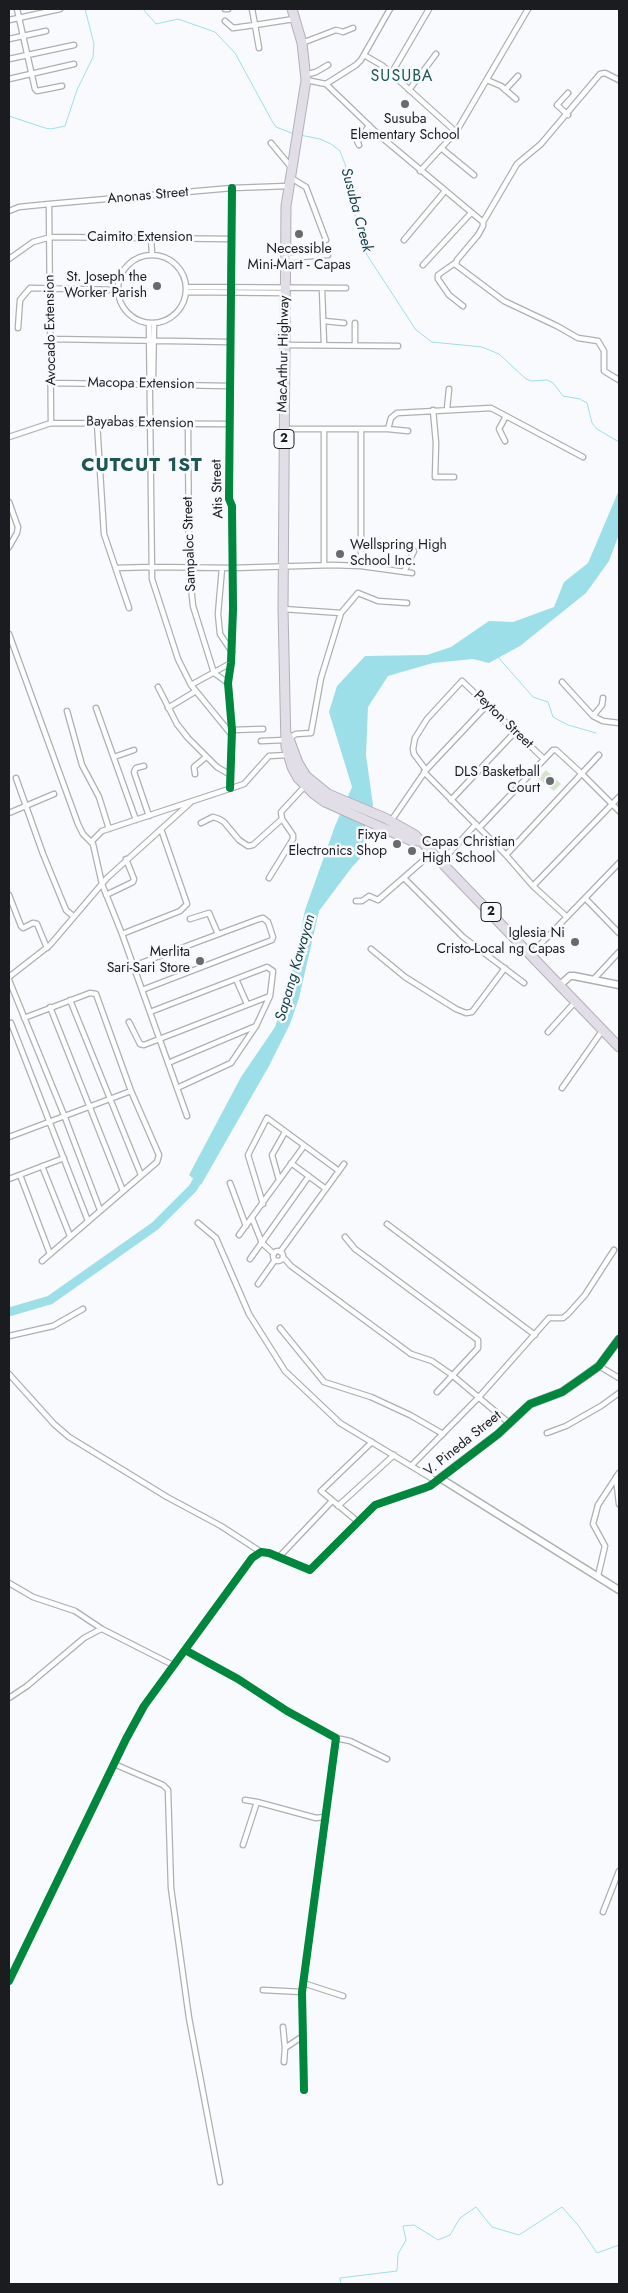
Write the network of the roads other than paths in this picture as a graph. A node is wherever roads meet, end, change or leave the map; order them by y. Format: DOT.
graph roads {
  1 [pos="17,9"];
  2 [pos="58,9"];
  3 [pos="252,9"];
  4 [pos="292,9"];
  5 [pos="390,9"];
  6 [pos="429,9"];
  7 [pos="528,9"];
  8 [pos="38,11"];
  9 [pos="19,18"];
  10 [pos="294,19"];
  11 [pos="9,20"];
  12 [pos="225,21"];
  13 [pos="255,25"];
  14 [pos="353,28"];
  15 [pos="46,31"];
  16 [pos="23,36"];
  17 [pos="9,39"];
  18 [pos="302,44"];
  19 [pos="74,45"];
  20 [pos="259,48"];
  21 [pos="436,54"];
  22 [pos="28,55"];
  23 [pos="364,55"];
  24 [pos="9,59"];
  25 [pos="74,64"];
  26 [pos="328,65"];
  27 [pos="32,74"];
  28 [pos="391,74"];
  29 [pos="518,76"];
  30 [pos="305,77"];
  31 [pos="9,78"];
  32 [pos="487,80"];
  33 [pos="619,80"];
  34 [pos="326,84"];
  35 [pos="62,86"];
  36 [pos="409,90"];
  37 [pos="505,90"];
  38 [pos="568,93"];
  39 [pos="516,99"];
  40 [pos="568,114"];
  41 [pos="368,125"];
  42 [pos="456,132"];
  43 [pos="271,143"];
  44 [pos="359,145"];
  45 [pos="441,148"];
  46 [pos="420,171"];
  47 [pos="474,175"];
  48 [pos="290,177"];
  49 [pos="232,188"];
  50 [pos="445,191"];
  51 [pos="49,204"];
  52 [pos="9,211"];
  53 [pos="471,213"];
  54 [pos="483,222"];
  55 [pos="51,237"];
  56 [pos="151,238"];
  57 [pos="230,238"];
  58 [pos="326,240"];
  59 [pos="404,240"];
  60 [pos="152,254"];
  61 [pos="328,255"];
  62 [pos="285,258"];
  63 [pos="9,259"];
  64 [pos="455,263"];
  65 [pos="424,265"];
  66 [pos="346,288"];
  67 [pos="50,289"];
  68 [pos="186,289"];
  69 [pos="322,289"];
  70 [pos="118,290"];
  71 [pos="231,290"];
  72 [pos="285,290"];
  73 [pos="463,306"];
  74 [pos="324,321"];
  75 [pos="151,323"];
  76 [pos="344,323"];
  77 [pos="355,323"];
  78 [pos="18,328"];
  79 [pos="50,339"];
  80 [pos="151,341"];
  81 [pos="230,342"];
  82 [pos="324,344"];
  83 [pos="355,344"];
  84 [pos="285,345"];
  85 [pos="398,346"];
  86 [pos="619,380"];
  87 [pos="52,382"];
  88 [pos="150,383"];
  89 [pos="230,386"];
  90 [pos="449,390"];
  91 [pos="447,409"];
  92 [pos="433,410"];
  93 [pos="506,416"];
  94 [pos="51,423"];
  95 [pos="97,423"];
  96 [pos="152,424"];
  97 [pos="188,424"];
  98 [pos="230,424"];
  99 [pos="388,428"];
  100 [pos="284,429"];
  101 [pos="361,429"];
  102 [pos="324,430"];
  103 [pos="408,431"];
  104 [pos="9,437"];
  105 [pos="505,441"];
  106 [pos="583,456"];
  107 [pos="454,477"];
  108 [pos="9,502"];
  109 [pos="9,547"];
  110 [pos="414,551"];
  111 [pos="324,565"];
  112 [pos="284,566"];
  113 [pos="361,566"];
  114 [pos="152,567"];
  115 [pos="116,568"];
  116 [pos="189,568"];
  117 [pos="222,568"];
  118 [pos="232,568"];
  119 [pos="404,572"];
  120 [pos="412,574"];
  121 [pos="407,603"];
  122 [pos="129,608"];
  123 [pos="283,610"];
  124 [pos="341,613"];
  125 [pos="9,634"];
  126 [pos="232,652"];
  127 [pos="231,663"];
  128 [pos="214,673"];
  129 [pos="562,682"];
  130 [pos="228,683"];
  131 [pos="191,684"];
  132 [pos="158,687"];
  133 [pos="196,691"];
  134 [pos="604,698"];
  135 [pos="488,704"];
  136 [pos="96,708"];
  137 [pos="168,708"];
  138 [pos="67,711"];
  139 [pos="593,716"];
  140 [pos="619,723"];
  141 [pos="262,729"];
  142 [pos="232,732"];
  143 [pos="515,732"];
  144 [pos="287,737"];
  145 [pos="261,741"];
  146 [pos="134,750"];
  147 [pos="287,755"];
  148 [pos="599,755"];
  149 [pos="114,757"];
  150 [pos="206,757"];
  151 [pos="544,759"];
  152 [pos="144,766"];
  153 [pos="425,771"];
  154 [pos="195,774"];
  155 [pos="229,774"];
  156 [pos="582,774"];
  157 [pos="16,778"];
  158 [pos="305,786"];
  159 [pos="230,788"];
  160 [pos="54,794"];
  161 [pos="619,797"];
  162 [pos="326,798"];
  163 [pos="451,800"];
  164 [pos="190,803"];
  165 [pos="613,805"];
  166 [pos="27,806"];
  167 [pos="619,811"];
  168 [pos="9,813"];
  169 [pos="149,816"];
  170 [pos="282,819"];
  171 [pos="136,820"];
  172 [pos="386,822"];
  173 [pos="201,823"];
  174 [pos="477,826"];
  175 [pos="109,829"];
  176 [pos="161,829"];
  177 [pos="91,842"];
  178 [pos="432,852"];
  179 [pos="506,855"];
  180 [pos="126,859"];
  181 [pos="442,861"];
  182 [pos="619,863"];
  183 [pos="614,868"];
  184 [pos="619,873"];
  185 [pos="269,878"];
  186 [pos="404,879"];
  187 [pos="102,884"];
  188 [pos="533,886"];
  189 [pos="9,895"];
  190 [pos="106,895"];
  191 [pos="585,898"];
  192 [pos="356,900"];
  193 [pos="73,916"];
  194 [pos="567,917"];
  195 [pos="190,919"];
  196 [pos="619,933"];
  197 [pos="122,934"];
  198 [pos="218,934"];
  199 [pos="46,948"];
  200 [pos="370,949"];
  201 [pos="619,952"];
  202 [pos="531,954"];
  203 [pos="133,966"];
  204 [pos="505,968"];
  205 [pos="9,978"];
  206 [pos="236,979"];
  207 [pos="593,980"];
  208 [pos="524,983"];
  209 [pos="560,985"];
  210 [pos="619,985"];
  211 [pos="142,990"];
  212 [pos="270,996"];
  213 [pos="70,1000"];
  214 [pos="576,1001"];
  215 [pos="247,1004"];
  216 [pos="50,1008"];
  217 [pos="150,1012"];
  218 [pos="24,1018"];
  219 [pos="129,1022"];
  220 [pos="9,1024"];
  221 [pos="256,1026"];
  222 [pos="603,1030"];
  223 [pos="548,1032"];
  224 [pos="159,1039"];
  225 [pos="619,1047"];
  226 [pos="168,1063"];
  227 [pos="177,1088"];
  228 [pos="562,1088"];
  229 [pos="131,1092"];
  230 [pos="110,1099"];
  231 [pos="90,1106"];
  232 [pos="64,1115"];
  233 [pos="187,1116"];
  234 [pos="50,1121"];
  235 [pos="285,1132"];
  236 [pos="9,1137"];
  237 [pos="304,1146"];
  238 [pos="64,1158"];
  239 [pos="291,1163"];
  240 [pos="344,1164"];
  241 [pos="42,1166"];
  242 [pos="339,1171"];
  243 [pos="20,1175"];
  244 [pos="141,1175"];
  245 [pos="309,1176"];
  246 [pos="9,1179"];
  247 [pos="279,1180"];
  248 [pos="230,1183"];
  249 [pos="326,1189"];
  250 [pos="123,1190"];
  251 [pos="263,1204"];
  252 [pos="100,1210"];
  253 [pos="252,1218"];
  254 [pos="88,1221"];
  255 [pos="198,1223"];
  256 [pos="387,1224"];
  257 [pos="246,1226"];
  258 [pos="239,1235"];
  259 [pos="70,1236"];
  260 [pos="345,1237"];
  261 [pos="262,1243"];
  262 [pos="614,1250"];
  263 [pos="50,1254"];
  264 [pos="278,1257"];
  265 [pos="250,1259"];
  266 [pos="42,1261"];
  267 [pos="258,1284"];
  268 [pos="83,1309"];
  269 [pos="280,1328"];
  270 [pos="535,1335"];
  271 [pos="9,1336"];
  272 [pos="619,1339"];
  273 [pos="599,1366"];
  274 [pos="9,1374"];
  275 [pos="452,1375"];
  276 [pos="619,1378"];
  277 [pos="437,1392"];
  278 [pos="619,1393"];
  279 [pos="479,1397"];
  280 [pos="509,1423"];
  281 [pos="547,1433"];
  282 [pos="443,1434"];
  283 [pos="372,1442"];
  284 [pos="394,1455"];
  285 [pos="412,1465"];
  286 [pos="618,1475"];
  287 [pos="438,1479"];
  288 [pos="332,1501"];
  289 [pos="619,1504"];
  290 [pos="338,1506"];
  291 [pos="356,1521"];
  292 [pos="261,1552"];
  293 [pos="279,1557"];
  294 [pos="598,1576"];
  295 [pos="9,1584"];
  296 [pos="619,1590"];
  297 [pos="102,1629"];
  298 [pos="185,1650"];
  299 [pos="173,1665"];
  300 [pos="9,1698"];
  301 [pos="336,1738"];
  302 [pos="387,1759"];
  303 [pos="114,1764"];
  304 [pos="245,1800"];
  305 [pos="257,1802"];
  306 [pos="324,1817"];
  307 [pos="244,1845"];
  308 [pos="619,1872"];
  309 [pos="603,1912"];
  310 [pos="9,1982"];
  311 [pos="303,1983"];
  312 [pos="263,1990"];
  313 [pos="302,1992"];
  314 [pos="343,1996"];
  315 [pos="283,2027"];
  316 [pos="303,2036"];
  317 [pos="285,2048"];
  318 [pos="284,2062"];
  319 [pos="304,2090"];
  320 [pos="220,2182"];
  1 -- 9 [label="street"];
  2 -- 8 [label="street"];
  3 -- 13 [label="street"];
  4 -- 10 [label="highway, MacArthur Highway / 2"];
  5 -- 23 [label="street"];
  6 -- 28 [label="street"];
  7 -- 32 [label="street"];
  8 -- 9 [label="street"];
  9 -- 11 [label="street"];
  9 -- 16 [label="street"];
  10 -- 13 [label="street"];
  10 -- 18 [label="highway, MacArthur Highway / 2"];
  12 -- 13 [label="street"];
  13 -- 20 [label="street"];
  14 -- 18 [label="street"];
  15 -- 16 [label="street"];
  16 -- 17 [label="street"];
  16 -- 22 [label="street"];
  18 -- 30 [label="highway, MacArthur Highway / 2"];
  19 -- 22 [label="street"];
  21 -- 36 [label="street"];
  22 -- 24 [label="street"];
  22 -- 27 [label="street"];
  23 -- 28 [label="street"];
  23 -- 34 [label="street"];
  25 -- 27 [label="street"];
  26 -- 30 [label="street"];
  27 -- 31 [label="street"];
  27 -- 35 [label="street"];
  28 -- 36 [label="street"];
  29 -- 37 [label="street"];
  30 -- 34 [label="street"];
  30 -- 48 [label="highway, MacArthur Highway / 2"];
  32 -- 37 [label="street"];
  32 -- 42 [label="street"];
  33 -- 40 [label="street"];
  34 -- 41 [label="street"];
  36 -- 42 [label="street"];
  37 -- 39 [label="street"];
  38 -- 40 [label="street"];
  40 -- 54 [label="street"];
  41 -- 44 [label="street"];
  41 -- 46 [label="street"];
  42 -- 45 [label="street"];
  43 -- 48 [label="street"];
  45 -- 46 [label="street"];
  45 -- 47 [label="street"];
  46 -- 50 [label="street"];
  48 -- 49 [label="street, Anonas Street"];
  48 -- 58 [label="street"];
  48 -- 62 [label="highway, MacArthur Highway / 2"];
  49 -- 51 [label="street, Anonas Street"];
  49 -- 57 [label="street, Atis Street"];
  50 -- 53 [label="street"];
  50 -- 59 [label="street"];
  51 -- 52 [label="street, Anonas Street"];
  51 -- 55 [label="street, Avocado Extension"];
  53 -- 54 [label="street"];
  53 -- 65 [label="street"];
  54 -- 64 [label="street"];
  55 -- 56 [label="street, Caimito Extension"];
  55 -- 63 [label="street"];
  55 -- 67 [label="street, Avocado Extension"];
  56 -- 57 [label="street, Caimito Extension"];
  56 -- 60 [label="street"];
  57 -- 71 [label="street, Atis Street"];
  60 -- 68 [label="street"];
  60 -- 70 [label="street"];
  61 -- 62 [label="street"];
  62 -- 72 [label="highway, MacArthur Highway / 2"];
  64 -- 73 [label="street"];
  64 -- 86 [label="street"];
  66 -- 69 [label="street"];
  67 -- 70 [label="street"];
  67 -- 78 [label="street"];
  67 -- 79 [label="street, Avocado Extension"];
  68 -- 71 [label="street"];
  68 -- 75 [label="street"];
  69 -- 72 [label="street"];
  69 -- 74 [label="street"];
  70 -- 75 [label="street"];
  71 -- 72 [label="street"];
  71 -- 81 [label="street, Atis Street"];
  72 -- 84 [label="highway, MacArthur Highway / 2"];
  74 -- 76 [label="street"];
  74 -- 82 [label="street"];
  75 -- 80 [label="street"];
  77 -- 83 [label="street"];
  79 -- 80 [label="street"];
  79 -- 87 [label="street, Avocado Extension"];
  80 -- 81 [label="street"];
  80 -- 88 [label="street"];
  81 -- 89 [label="street, Atis Street"];
  82 -- 83 [label="street"];
  82 -- 84 [label="street"];
  83 -- 85 [label="street"];
  84 -- 100 [label="highway, MacArthur Highway / 2"];
  87 -- 88 [label="street, Macopa Extension"];
  87 -- 94 [label="street, Avocado Extension"];
  88 -- 89 [label="street, Macopa Extension"];
  88 -- 96 [label="street"];
  89 -- 98 [label="street, Atis Street"];
  90 -- 91 [label="street"];
  91 -- 92 [label="street"];
  91 -- 93 [label="street"];
  92 -- 99 [label="street"];
  92 -- 107 [label="street"];
  93 -- 105 [label="street"];
  93 -- 106 [label="street"];
  94 -- 95 [label="street, Bayabas Extension"];
  94 -- 104 [label="street, Bayabas Extension"];
  95 -- 96 [label="street, Bayabas Extension"];
  95 -- 115 [label="street"];
  96 -- 97 [label="street, Bayabas Extension"];
  96 -- 114 [label="street"];
  97 -- 98 [label="street, Bayabas Extension"];
  97 -- 116 [label="street, Sampaloc Street"];
  98 -- 118 [label="street, Atis Street"];
  99 -- 101 [label="street"];
  99 -- 103 [label="street"];
  100 -- 102 [label="street"];
  100 -- 112 [label="highway, MacArthur Highway / 2"];
  101 -- 102 [label="street"];
  101 -- 113 [label="street"];
  102 -- 111 [label="street"];
  108 -- 109 [label="street"];
  110 -- 119 [label="street"];
  111 -- 112 [label="street"];
  111 -- 113 [label="street"];
  112 -- 118 [label="street"];
  112 -- 123 [label="highway, MacArthur Highway / 2"];
  113 -- 119 [label="street"];
  114 -- 115 [label="street"];
  114 -- 116 [label="street"];
  114 -- 131 [label="street"];
  115 -- 122 [label="street"];
  116 -- 117 [label="street"];
  116 -- 128 [label="street, Sampaloc Street"];
  117 -- 118 [label="street"];
  117 -- 126 [label="street"];
  118 -- 126 [label="street, Atis Street"];
  119 -- 120 [label="street"];
  121 -- 124 [label="street"];
  123 -- 124 [label="street"];
  123 -- 144 [label="highway, MacArthur Highway / 2"];
  124 -- 144 [label="street"];
  125 -- 177 [label="street"];
  126 -- 127 [label="street, Atis Street"];
  127 -- 128 [label="street"];
  127 -- 130 [label="street, Atis Street"];
  128 -- 130 [label="street"];
  128 -- 131 [label="street"];
  129 -- 139 [label="street"];
  130 -- 142 [label="street, Atis Street"];
  131 -- 133 [label="street"];
  132 -- 137 [label="street"];
  133 -- 137 [label="street"];
  133 -- 142 [label="street"];
  134 -- 139 [label="street"];
  135 -- 143 [label="street, Peyton Street"];
  135 -- 153 [label="street"];
  135 -- 153 [label="street, Peyton Street"];
  136 -- 149 [label="street"];
  137 -- 150 [label="street"];
  138 -- 175 [label="street"];
  139 -- 140 [label="street"];
  141 -- 142 [label="street"];
  142 -- 155 [label="street, Atis Street"];
  143 -- 151 [label="street, Peyton Street"];
  143 -- 163 [label="street"];
  144 -- 145 [label="street"];
  144 -- 147 [label="highway, MacArthur Highway / 2"];
  144 -- 162 [label="highway, MacArthur Highway / 2"];
  146 -- 149 [label="street"];
  147 -- 158 [label="highway, MacArthur Highway / 2"];
  147 -- 159 [label="street"];
  148 -- 156 [label="street"];
  149 -- 171 [label="street"];
  150 -- 154 [label="street"];
  150 -- 155 [label="street"];
  151 -- 156 [label="street"];
  151 -- 174 [label="street"];
  152 -- 169 [label="street"];
  153 -- 163 [label="street"];
  153 -- 172 [label="street"];
  155 -- 159 [label="street, Atis Street"];
  156 -- 165 [label="street"];
  156 -- 179 [label="street"];
  157 -- 166 [label="street"];
  158 -- 162 [label="highway, MacArthur Highway / 2"];
  158 -- 170 [label="street"];
  159 -- 164 [label="street"];
  160 -- 166 [label="street"];
  161 -- 165 [label="street"];
  162 -- 172 [label="highway, MacArthur Highway / 2"];
  163 -- 174 [label="street"];
  164 -- 169 [label="street"];
  164 -- 176 [label="street"];
  165 -- 167 [label="street"];
  165 -- 188 [label="street"];
  166 -- 168 [label="street"];
  166 -- 193 [label="street"];
  169 -- 171 [label="street"];
  170 -- 173 [label="street"];
  170 -- 185 [label="street"];
  171 -- 175 [label="street"];
  172 -- 178 [label="highway, MacArthur Highway / 2"];
  174 -- 179 [label="street"];
  174 -- 181 [label="street"];
  175 -- 177 [label="street"];
  176 -- 180 [label="street"];
  176 -- 197 [label="street"];
  177 -- 187 [label="street"];
  178 -- 181 [label="highway, MacArthur Highway / 2"];
  178 -- 186 [label="street"];
  179 -- 188 [label="street"];
  180 -- 187 [label="street"];
  180 -- 190 [label="street"];
  181 -- 202 [label="highway, MacArthur Highway / 2"];
  182 -- 183 [label="street"];
  183 -- 184 [label="street"];
  183 -- 191 [label="street"];
  186 -- 192 [label="street"];
  186 -- 204 [label="street"];
  187 -- 190 [label="street"];
  187 -- 193 [label="street"];
  188 -- 194 [label="street"];
  189 -- 199 [label="street"];
  190 -- 197 [label="street"];
  191 -- 194 [label="street"];
  191 -- 196 [label="street"];
  193 -- 199 [label="street"];
  194 -- 202 [label="street"];
  195 -- 198 [label="street"];
  197 -- 203 [label="street"];
  198 -- 203 [label="street"];
  198 -- 211 [label="street"];
  199 -- 205 [label="street"];
  200 -- 204 [label="street"];
  201 -- 207 [label="street"];
  202 -- 209 [label="highway, MacArthur Highway / 2"];
  203 -- 211 [label="street"];
  204 -- 208 [label="street"];
  205 -- 218 [label="street"];
  206 -- 212 [label="street"];
  206 -- 215 [label="street"];
  206 -- 217 [label="street"];
  207 -- 209 [label="street"];
  207 -- 210 [label="street"];
  209 -- 214 [label="highway, MacArthur Highway / 2"];
  211 -- 217 [label="street"];
  212 -- 215 [label="street"];
  212 -- 221 [label="street"];
  213 -- 216 [label="street"];
  213 -- 229 [label="street"];
  213 -- 230 [label="street"];
  214 -- 222 [label="highway, MacArthur Highway / 2"];
  214 -- 223 [label="street"];
  215 -- 224 [label="street"];
  216 -- 218 [label="street"];
  216 -- 231 [label="street"];
  217 -- 224 [label="street"];
  218 -- 232 [label="street"];
  219 -- 224 [label="street"];
  220 -- 234 [label="street"];
  221 -- 226 [label="street"];
  221 -- 227 [label="street"];
  222 -- 225 [label="highway, MacArthur Highway / 2"];
  222 -- 228 [label="street"];
  224 -- 226 [label="street"];
  226 -- 227 [label="street"];
  227 -- 233 [label="street"];
  229 -- 230 [label="street"];
  229 -- 244 [label="street"];
  230 -- 231 [label="street"];
  230 -- 244 [label="street"];
  231 -- 232 [label="street"];
  231 -- 250 [label="street"];
  232 -- 234 [label="street"];
  232 -- 252 [label="street"];
  234 -- 236 [label="street"];
  234 -- 238 [label="street"];
  235 -- 237 [label="street"];
  235 -- 247 [label="street"];
  235 -- 251 [label="street"];
  237 -- 239 [label="street"];
  237 -- 242 [label="street"];
  238 -- 241 [label="street"];
  238 -- 254 [label="street"];
  239 -- 245 [label="street"];
  239 -- 247 [label="street"];
  240 -- 242 [label="street"];
  241 -- 243 [label="street"];
  241 -- 259 [label="street"];
  242 -- 249 [label="street"];
  243 -- 246 [label="street"];
  243 -- 263 [label="street"];
  244 -- 250 [label="street"];
  245 -- 249 [label="street"];
  245 -- 261 [label="street"];
  247 -- 251 [label="street"];
  248 -- 257 [label="street"];
  249 -- 264 [label="street"];
  250 -- 252 [label="street"];
  251 -- 253 [label="street"];
  252 -- 254 [label="street"];
  253 -- 257 [label="street"];
  253 -- 261 [label="street"];
  254 -- 259 [label="street"];
  255 -- 283 [label="street"];
  256 -- 270 [label="street"];
  257 -- 258 [label="street"];
  259 -- 263 [label="street"];
  260 -- 275 [label="street"];
  261 -- 264 [label="street"];
  261 -- 265 [label="street"];
  262 -- 270 [label="street"];
  263 -- 266 [label="street"];
  264 -- 267 [label="street"];
  264 -- 275 [label="street"];
  268 -- 271 [label="street"];
  269 -- 282 [label="street"];
  270 -- 279 [label="street"];
  272 -- 273 [label="street, V. Pineda Street"];
  273 -- 276 [label="street"];
  273 -- 280 [label="street, V. Pineda Street"];
  274 -- 292 [label="street, V. Pineda Street"];
  275 -- 277 [label="street"];
  275 -- 279 [label="street"];
  278 -- 281 [label="street"];
  279 -- 280 [label="street"];
  279 -- 282 [label="street"];
  280 -- 287 [label="street, V. Pineda Street"];
  282 -- 285 [label="street"];
  283 -- 284 [label="street"];
  283 -- 288 [label="street"];
  284 -- 285 [label="street"];
  284 -- 290 [label="street"];
  285 -- 287 [label="street"];
  286 -- 289 [label="street"];
  286 -- 294 [label="street"];
  287 -- 291 [label="street, V. Pineda Street"];
  287 -- 294 [label="street"];
  288 -- 290 [label="street"];
  288 -- 293 [label="street"];
  290 -- 291 [label="street"];
  291 -- 293 [label="street, V. Pineda Street"];
  292 -- 293 [label="street, V. Pineda Street"];
  292 -- 298 [label="street"];
  294 -- 296 [label="street"];
  295 -- 297 [label="street"];
  297 -- 299 [label="street"];
  297 -- 300 [label="street"];
  298 -- 299 [label="street"];
  298 -- 301 [label="street"];
  299 -- 303 [label="street"];
  301 -- 302 [label="street"];
  301 -- 306 [label="street"];
  303 -- 310 [label="street"];
  303 -- 320 [label="street"];
  304 -- 305 [label="street"];
  305 -- 306 [label="street"];
  305 -- 307 [label="street"];
  306 -- 311 [label="street"];
  308 -- 309 [label="street"];
  311 -- 313 [label="street"];
  311 -- 314 [label="street"];
  312 -- 313 [label="street"];
  313 -- 316 [label="street"];
  315 -- 317 [label="street"];
  316 -- 317 [label="street"];
  316 -- 319 [label="street"];
  317 -- 318 [label="street"];
}
